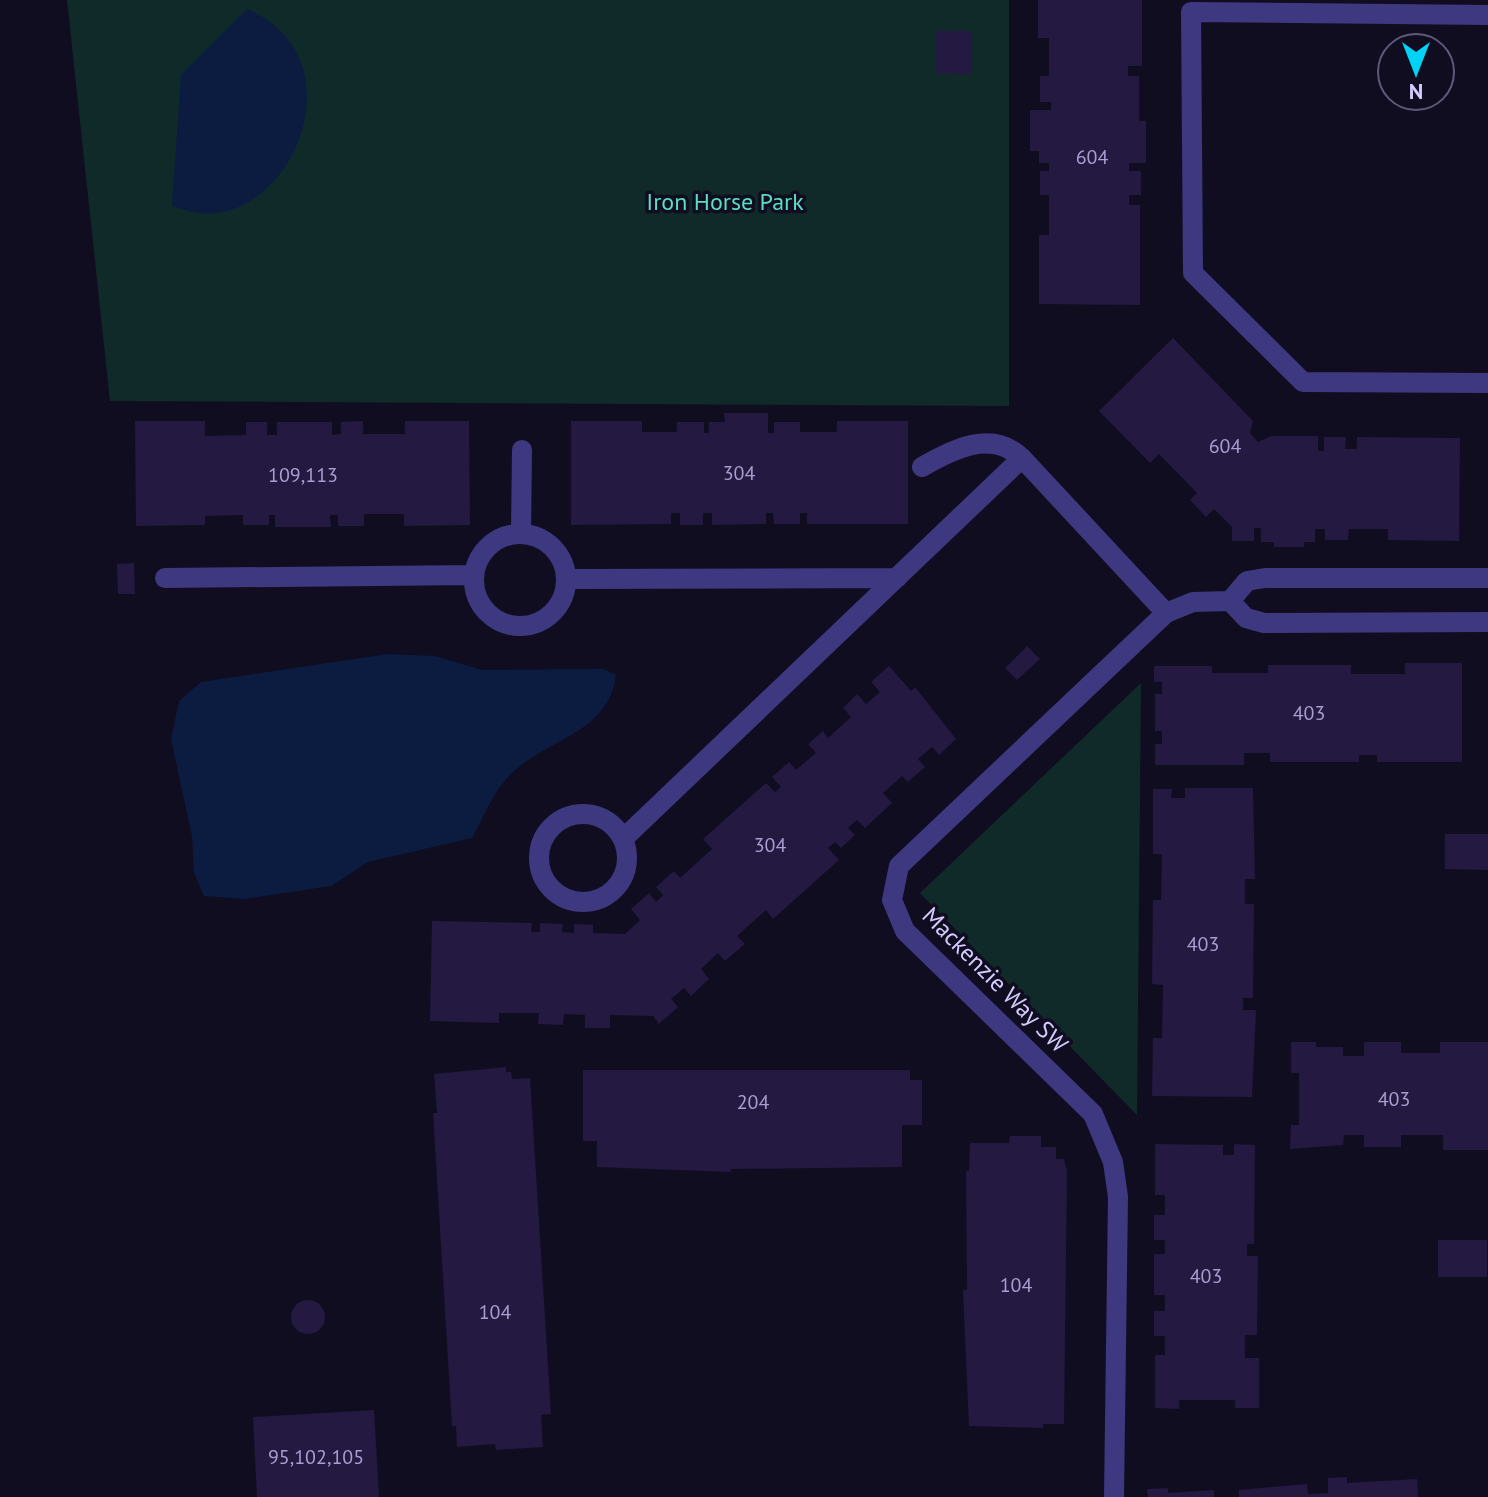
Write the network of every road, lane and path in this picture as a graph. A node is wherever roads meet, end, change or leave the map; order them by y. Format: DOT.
graph roads {
  1 [pos="1488,15"];
  2 [pos="1488,383"];
  3 [pos="522,450"];
  4 [pos="1022,458"];
  5 [pos="922,467"];
  6 [pos="521,533"];
  7 [pos="473,575"];
  8 [pos="165,578"];
  9 [pos="897,578"];
  10 [pos="1488,578"];
  11 [pos="566,579"];
  12 [pos="1230,601"];
  13 [pos="1166,613"];
  14 [pos="1488,622"];
  15 [pos="623,839"];
  16 [pos="1114,1497"];
  1 -- 2 [label="street"];
  3 -- 6 [label="street"];
  4 -- 5 [label="street"];
  4 -- 9 [label="street"];
  4 -- 13 [label="street"];
  6 -- 7 [label="street"];
  6 -- 11 [label="street"];
  7 -- 8 [label="street"];
  7 -- 11 [label="street"];
  9 -- 11 [label="street"];
  9 -- 15 [label="street"];
  10 -- 12 [label="street"];
  12 -- 13 [label="street, Mackenzie Way SW"];
  12 -- 14 [label="street"];
  13 -- 16 [label="street, Mackenzie Way SW"];
  15 -- 15 [label="street"];
}
